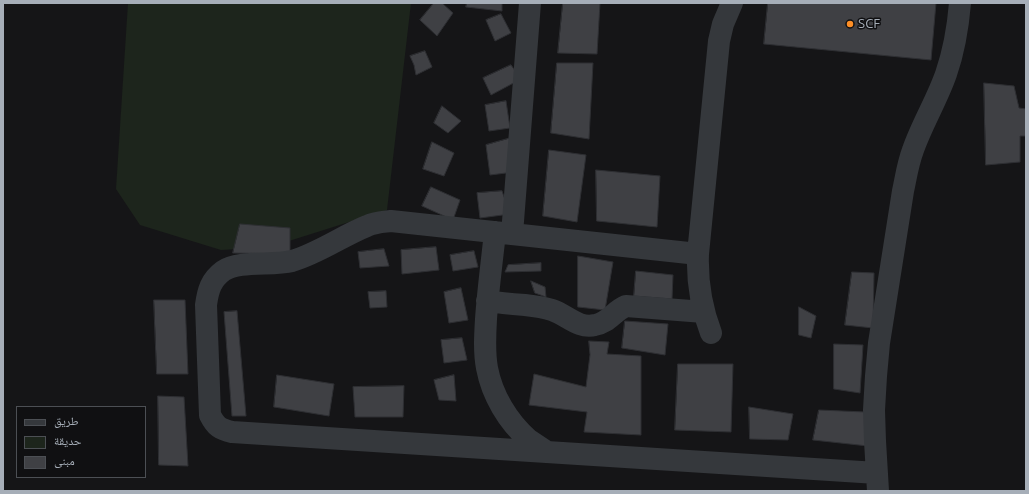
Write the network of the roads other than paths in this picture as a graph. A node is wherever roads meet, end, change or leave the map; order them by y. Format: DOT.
graph roads {
  1 [pos="530,3"];
  2 [pos="732,3"];
  3 [pos="960,3"];
  4 [pos="504,233"];
  5 [pos="698,254"];
  6 [pos="487,302"];
  7 [pos="704,312"];
  8 [pos="711,333"];
  9 [pos="547,452"];
  10 [pos="878,482"];
  1 -- 4 [label="lane"];
  2 -- 5 [label="lane"];
  3 -- 10 [label="lane"];
  4 -- 5 [label="lane"];
  4 -- 6 [label="lane"];
  4 -- 9 [label="lane"];
  5 -- 7 [label="lane"];
  6 -- 7 [label="lane"];
  6 -- 9 [label="lane"];
  7 -- 8 [label="lane"];
  9 -- 10 [label="lane"];
}
